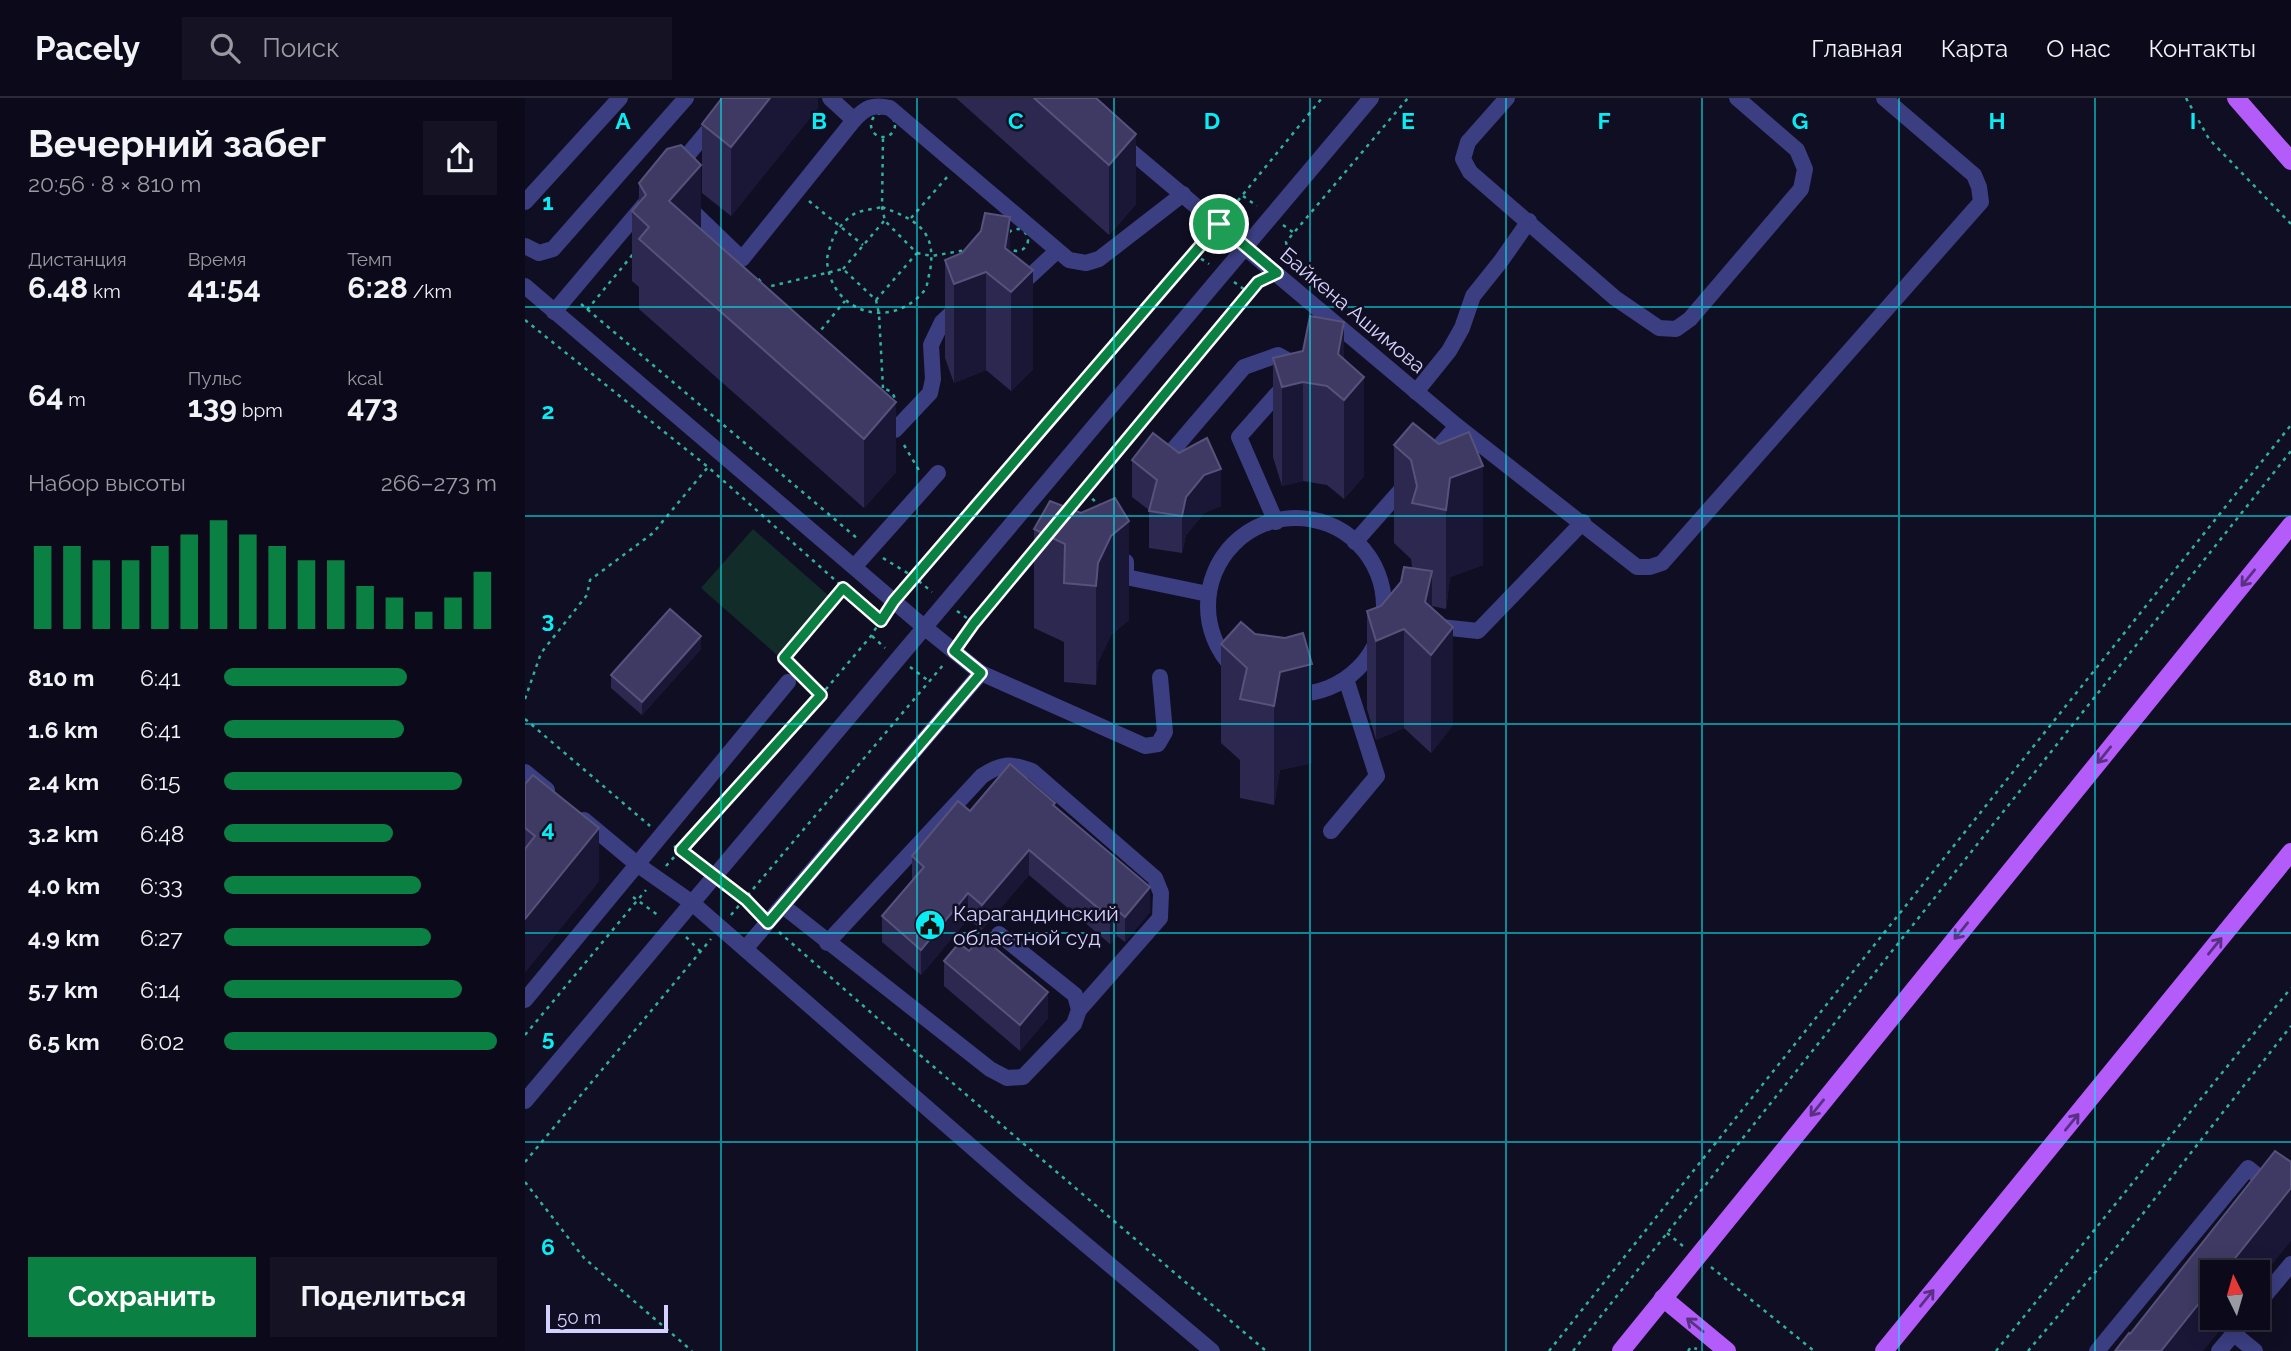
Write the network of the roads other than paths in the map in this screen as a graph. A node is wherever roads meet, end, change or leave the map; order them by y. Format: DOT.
graph roads {
  1 [pos="621,98"];
  2 [pos="687,98"];
  3 [pos="736,98"];
  4 [pos="830,98"];
  5 [pos="1371,98"];
  6 [pos="1507,98"];
  7 [pos="1737,98"];
  8 [pos="1884,98"];
  9 [pos="2236,98"];
  10 [pos="855,120"];
  11 [pos="1108,131"];
  12 [pos="2291,162"];
  13 [pos="1183,194"];
  14 [pos="679,199"];
  15 [pos="525,202"];
  16 [pos="1529,221"];
  17 [pos="525,246"];
  18 [pos="1247,247"];
  19 [pos="1057,251"];
  20 [pos="742,259"];
  21 [pos="998,282"];
  22 [pos="525,286"];
  23 [pos="735,287"];
  24 [pos="975,291"];
  25 [pos="554,312"];
  26 [pos="1416,392"];
  27 [pos="868,422"];
  28 [pos="1457,426"];
  29 [pos="1167,457"];
  30 [pos="932,479"];
  31 [pos="1276,522"];
  32 [pos="1583,522"];
  33 [pos="2291,526"];
  34 [pos="1125,540"];
  35 [pos="1355,542"];
  36 [pos="855,566"];
  37 [pos="1208,594"];
  38 [pos="1396,622"];
  39 [pos="924,626"];
  40 [pos="981,673"];
  41 [pos="792,674"];
  42 [pos="1160,677"];
  43 [pos="1346,679"];
  44 [pos="525,772"];
  45 [pos="1331,831"];
  46 [pos="2291,852"];
  47 [pos="638,865"];
  48 [pos="691,902"];
  49 [pos="783,906"];
  50 [pos="999,934"];
  51 [pos="827,943"];
  52 [pos="745,949"];
  53 [pos="525,1000"];
  54 [pos="1079,1010"];
  55 [pos="525,1101"];
  56 [pos="2291,1203"];
  57 [pos="2291,1264"];
  58 [pos="2270,1289"];
  59 [pos="1663,1298"];
  60 [pos="2237,1330"];
  61 [pos="2234,1334"];
  62 [pos="1722,1349"];
  63 [pos="2101,1350"];
  64 [pos="1212,1351"];
  65 [pos="1621,1351"];
  66 [pos="1884,1351"];
  67 [pos="2219,1351"];
  68 [pos="2255,1351"];
  1 -- 15 [label="street"];
  2 -- 17 [label="street"];
  3 -- 25 [label="street"];
  4 -- 10 [label="street"];
  5 -- 18 [label="street"];
  6 -- 16 [label="street"];
  7 -- 16 [label="street"];
  8 -- 32 [label="street, Байкена Ашимова"];
  9 -- 12 [label="main road"];
  10 -- 19 [label="street"];
  10 -- 20 [label="street"];
  11 -- 13 [label="street, Байкена Ашимова"];
  13 -- 18 [label="street, Байкена Ашимова"];
  13 -- 19 [label="street"];
  14 -- 20 [label="street"];
  16 -- 26 [label="street"];
  18 -- 26 [label="street, Байкена Ашимова"];
  18 -- 39 [label="street"];
  19 -- 21 [label="street"];
  20 -- 23 [label="street"];
  22 -- 25 [label="street"];
  24 -- 27 [label="street"];
  25 -- 36 [label="street"];
  26 -- 28 [label="street, Байкена Ашимова"];
  28 -- 32 [label="street, Байкена Ашимова"];
  28 -- 35 [label="street"];
  29 -- 31 [label="street"];
  30 -- 36 [label="street"];
  31 -- 35 [label="street"];
  31 -- 37 [label="street"];
  32 -- 38 [label="street"];
  33 -- 59 [label="main road, one-way"];
  34 -- 37 [label="street"];
  35 -- 38 [label="street"];
  36 -- 39 [label="street"];
  37 -- 43 [label="street"];
  38 -- 43 [label="street"];
  39 -- 40 [label="street"];
  39 -- 48 [label="street"];
  40 -- 42 [label="street"];
  40 -- 49 [label="street"];
  41 -- 47 [label="street"];
  43 -- 45 [label="street"];
  44 -- 47 [label="street"];
  66 -- 46 [label="main road, one-way"];
  47 -- 48 [label="street"];
  47 -- 53 [label="street"];
  48 -- 52 [label="street"];
  48 -- 55 [label="street"];
  49 -- 51 [label="street"];
  49 -- 52 [label="street"];
  50 -- 54 [label="street"];
  51 -- 54 [label="street"];
  51 -- 54 [label="street"];
  52 -- 64 [label="street"];
  56 -- 63 [label="street"];
  57 -- 58 [label="street"];
  62 -- 59 [label="main road, one-way"];
  59 -- 65 [label="main road"];
  60 -- 61 [label="street"];
  61 -- 67 [label="street"];
  61 -- 68 [label="street"];
}
